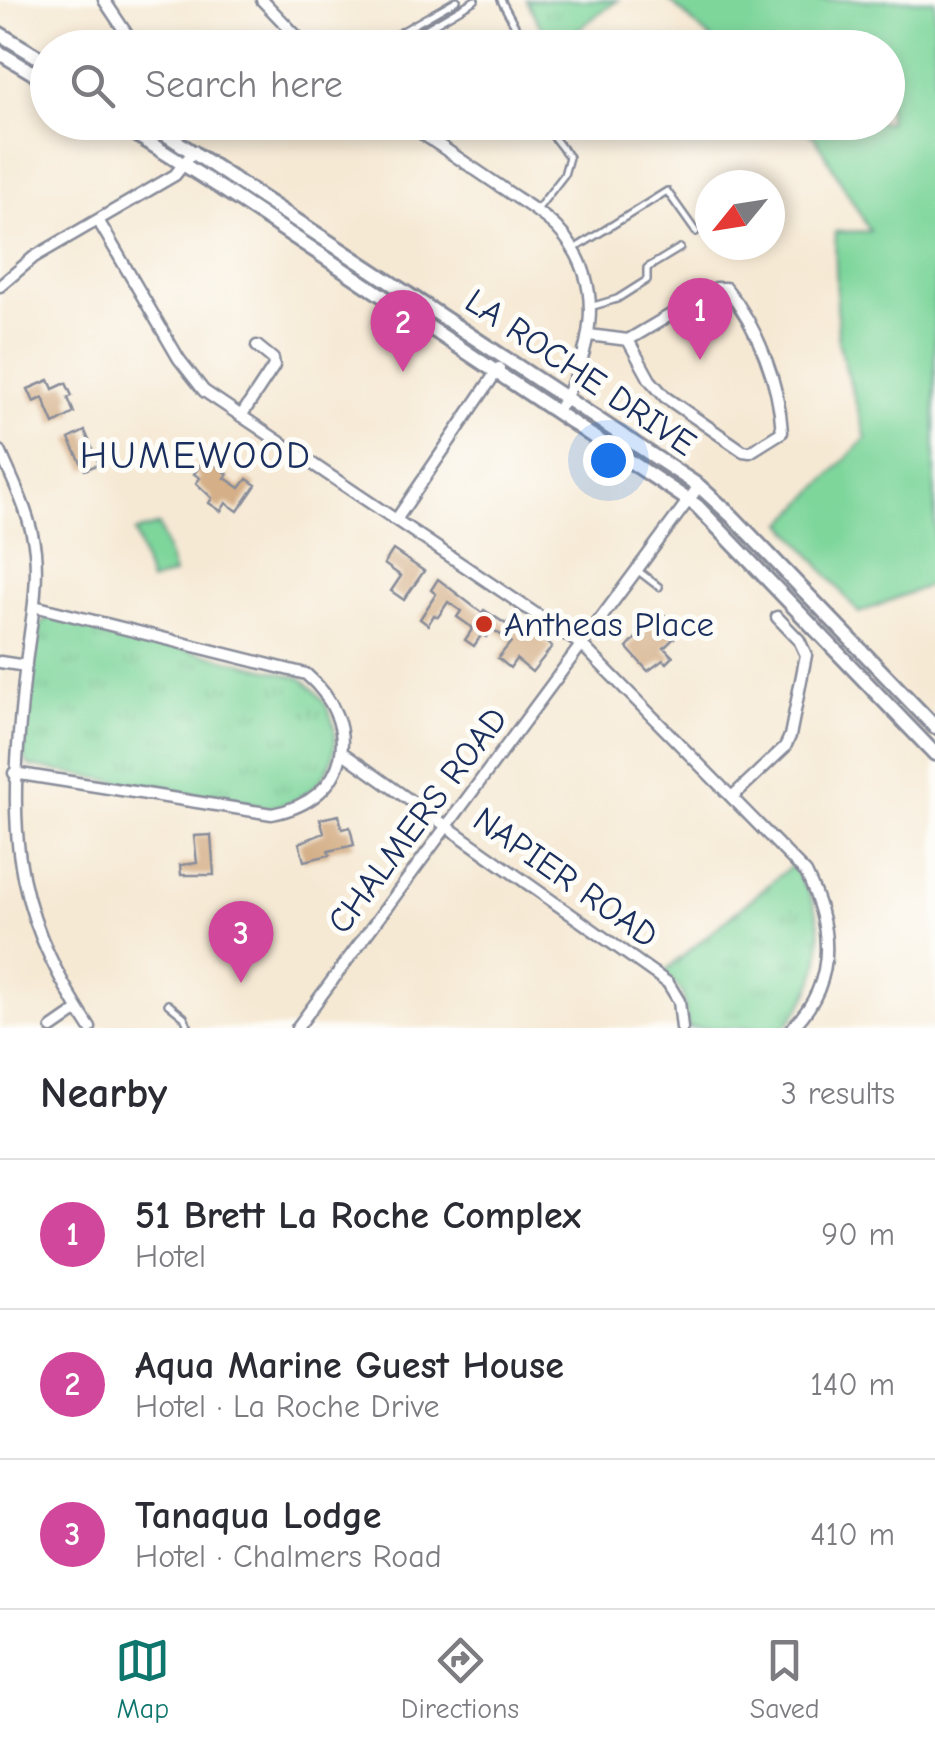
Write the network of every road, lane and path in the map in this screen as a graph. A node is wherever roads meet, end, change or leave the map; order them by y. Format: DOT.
graph roads {
  1 [pos="104,0"];
  2 [pos="262,0"];
  3 [pos="457,0"];
  4 [pos="474,0"];
  5 [pos="502,0"];
  6 [pos="124,30"];
  7 [pos="291,30"];
  8 [pos="404,30"];
  9 [pos="424,30"];
  10 [pos="517,30"];
  11 [pos="0,34"];
  12 [pos="30,52"];
  13 [pos="0,54"];
  14 [pos="30,72"];
  15 [pos="145,140"];
  16 [pos="175,140"];
  17 [pos="432,140"];
  18 [pos="555,140"];
  19 [pos="194,152"];
  20 [pos="186,166"];
  21 [pos="536,211"];
  22 [pos="98,220"];
  23 [pos="695,230"];
  24 [pos="680,248"];
  25 [pos="572,250"];
  26 [pos="0,286"];
  27 [pos="590,308"];
  28 [pos="588,335"];
  29 [pos="628,340"];
  30 [pos="257,346"];
  31 [pos="505,359"];
  32 [pos="497,372"];
  33 [pos="566,398"];
  34 [pos="557,412"];
  35 [pos="241,416"];
  36 [pos="0,451"];
  37 [pos="698,486"];
  38 [pos="689,502"];
  39 [pos="396,520"];
  40 [pos="637,570"];
  41 [pos="660,588"];
  42 [pos="34,606"];
  43 [pos="777,618"];
  44 [pos="845,634"];
  45 [pos="582,646"];
  46 [pos="832,647"];
  47 [pos="0,662"];
  48 [pos="26,666"];
  49 [pos="935,728"];
  50 [pos="343,753"];
  51 [pos="935,754"];
  52 [pos="14,773"];
  53 [pos="732,797"];
  54 [pos="447,828"];
  55 [pos="168,1004"];
  56 [pos="78,1010"];
  57 [pos="52,1028"];
  58 [pos="90,1028"];
  59 [pos="189,1028"];
  60 [pos="297,1028"];
  61 [pos="682,1028"];
  62 [pos="792,1028"];
  1 -- 6 [label="street"];
  2 -- 7 [label="street"];
  3 -- 8 [label="lane"];
  4 -- 9 [label="lane"];
  5 -- 10 [label="lane"];
  11 -- 12 [label="street"];
  13 -- 14 [label="street"];
  15 -- 20 [label="street, LA ROCHE DRIVE"];
  16 -- 19 [label="street, LA ROCHE DRIVE"];
  17 -- 21 [label="street"];
  18 -- 21 [label="lane"];
  19 -- 20 [label="street"];
  19 -- 31 [label="street, LA ROCHE DRIVE"];
  20 -- 22 [label="street"];
  20 -- 32 [label="street, LA ROCHE DRIVE"];
  21 -- 25 [label="street"];
  22 -- 26 [label="street"];
  22 -- 35 [label="street"];
  23 -- 25 [label="lane"];
  24 -- 27 [label="lane"];
  25 -- 27 [label="street"];
  27 -- 28 [label="street"];
  28 -- 29 [label="street"];
  28 -- 33 [label="street"];
  29 -- 29 [label="street"];
  30 -- 35 [label="street"];
  31 -- 32 [label="street"];
  31 -- 33 [label="street, LA ROCHE DRIVE"];
  32 -- 34 [label="street, LA ROCHE DRIVE"];
  32 -- 39 [label="street"];
  33 -- 34 [label="street"];
  33 -- 37 [label="street, LA ROCHE DRIVE"];
  34 -- 38 [label="street, LA ROCHE DRIVE"];
  35 -- 39 [label="street"];
  36 -- 42 [label="street"];
  37 -- 38 [label="street, CHALMERS ROAD"];
  37 -- 44 [label="street, LA ROCHE DRIVE"];
  38 -- 40 [label="street, CHALMERS ROAD"];
  38 -- 46 [label="street, LA ROCHE DRIVE"];
  39 -- 45 [label="street"];
  40 -- 41 [label="lane"];
  40 -- 45 [label="street, CHALMERS ROAD"];
  42 -- 48 [label="street"];
  42 -- 50 [label="street"];
  43 -- 53 [label="street"];
  44 -- 46 [label="street"];
  44 -- 49 [label="street, LA ROCHE DRIVE"];
  45 -- 53 [label="street"];
  45 -- 54 [label="street, CHALMERS ROAD"];
  46 -- 51 [label="street, LA ROCHE DRIVE"];
  47 -- 48 [label="street"];
  48 -- 52 [label="street"];
  50 -- 52 [label="street"];
  50 -- 54 [label="street, NAPIER ROAD"];
  52 -- 56 [label="street"];
  53 -- 62 [label="street"];
  54 -- 60 [label="street, CHALMERS ROAD"];
  54 -- 61 [label="street, NAPIER ROAD"];
  55 -- 59 [label="lane"];
  56 -- 57 [label="street"];
  56 -- 58 [label="street"];
}
